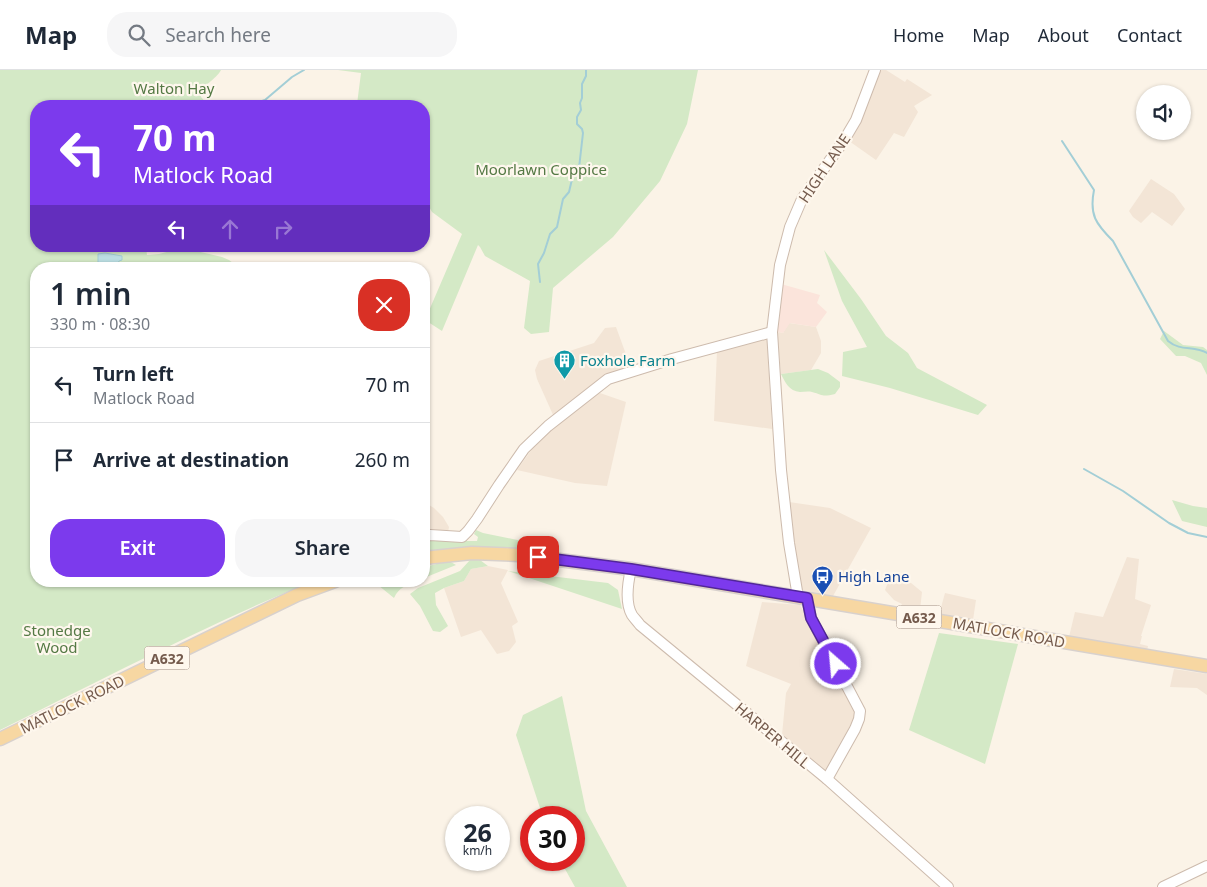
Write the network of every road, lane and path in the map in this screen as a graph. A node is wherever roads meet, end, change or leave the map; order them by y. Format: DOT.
graph roads {
  1 [pos="875,70"];
  2 [pos="772,332"];
  3 [pos="430,536"];
  4 [pos="430,557"];
  5 [pos="631,569"];
  6 [pos="319,587"];
  7 [pos="803,598"];
  8 [pos="1207,666"];
  9 [pos="0,739"];
  10 [pos="827,779"];
  11 [pos="1207,866"];
  12 [pos="948,887"];
  13 [pos="1163,887"];
  1 -- 2 [label="street, HIGH LANE"];
  2 -- 3 [label="street"];
  2 -- 7 [label="street, HIGH LANE"];
  4 -- 5 [label="main road, MATLOCK ROAD / A632"];
  5 -- 7 [label="main road, MATLOCK ROAD / A632"];
  5 -- 10 [label="street, HARPER HILL"];
  6 -- 9 [label="main road, MATLOCK ROAD / A632"];
  7 -- 8 [label="main road, MATLOCK ROAD / A632"];
  7 -- 10 [label="street, HIGH LANE"];
  10 -- 12 [label="street, HARPER HILL"];
  11 -- 13 [label="street"];
}
